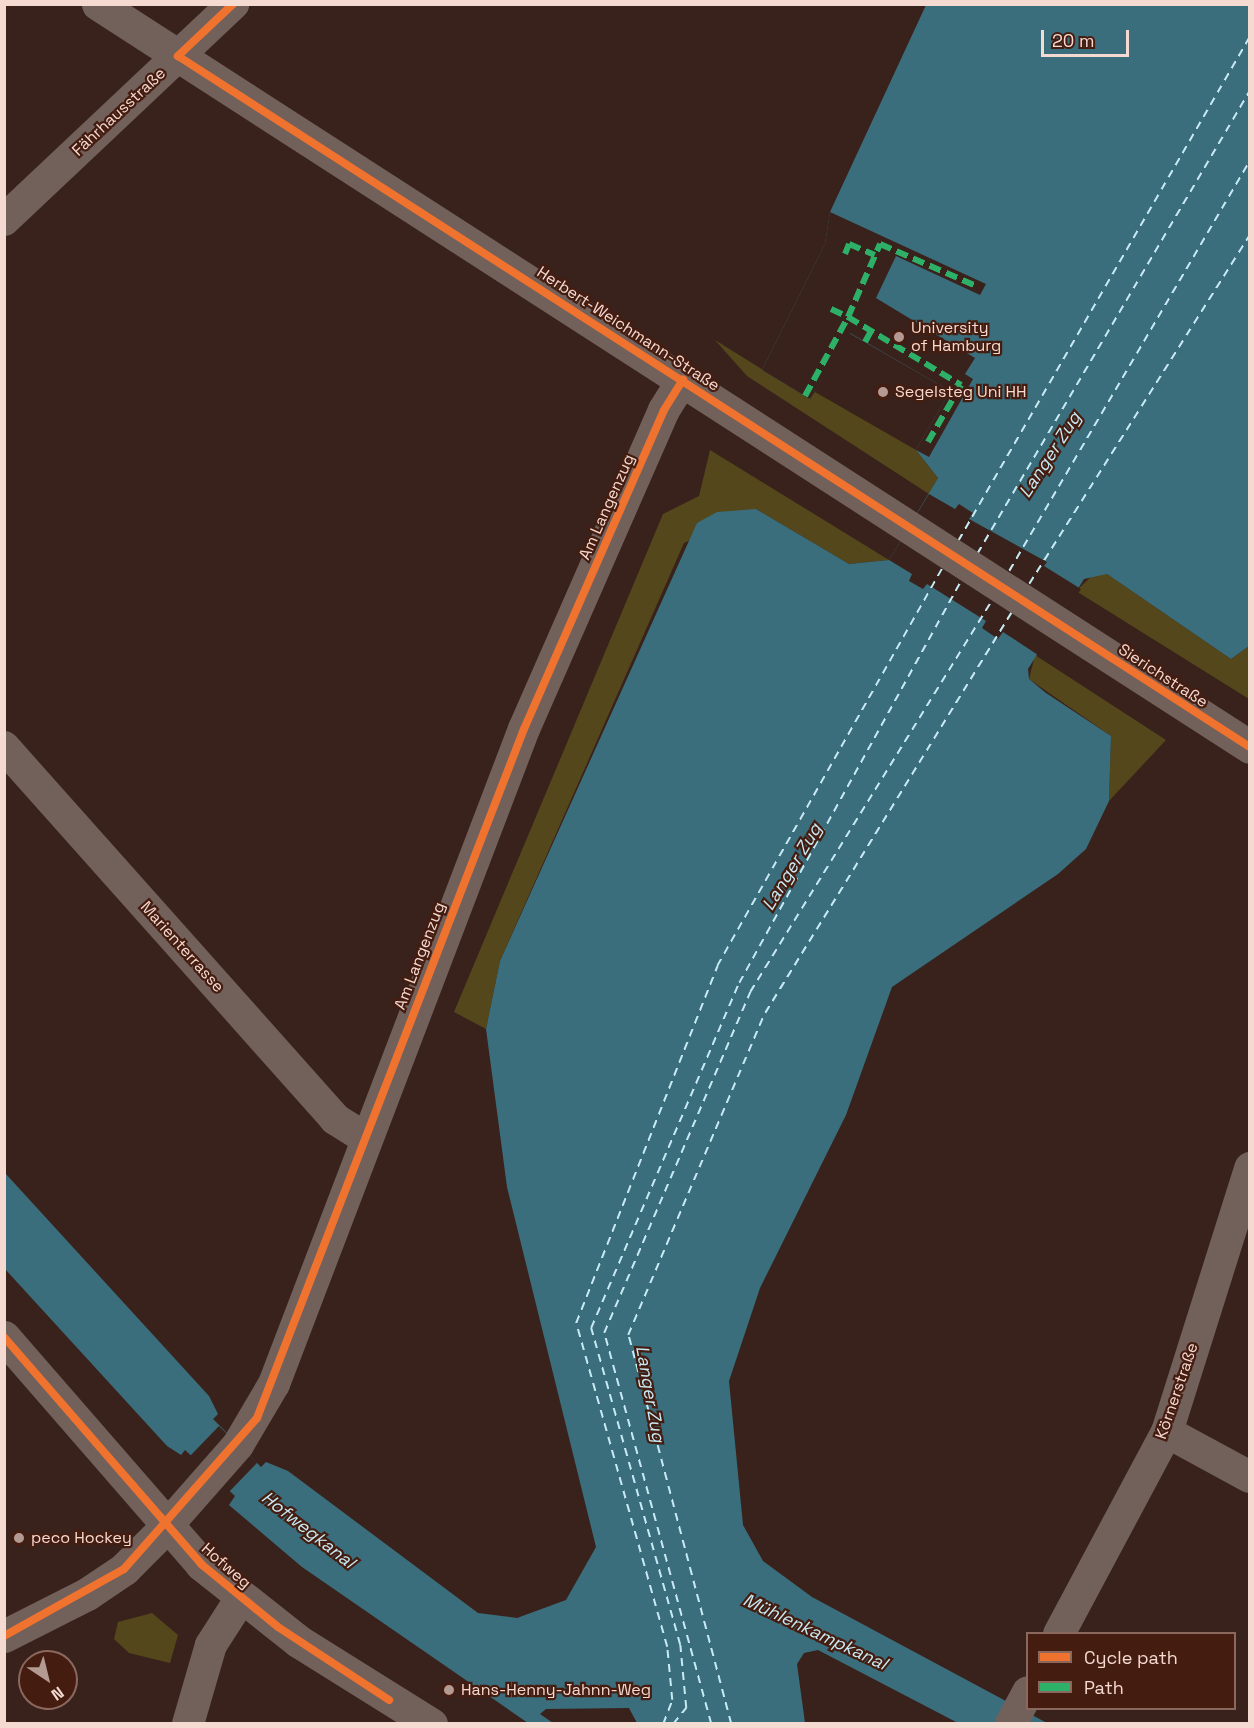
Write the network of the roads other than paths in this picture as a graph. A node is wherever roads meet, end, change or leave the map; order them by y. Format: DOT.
graph roads {
  1 [pos="98,4"];
  2 [pos="233,4"];
  3 [pos="178,56"];
  4 [pos="4,220"];
  5 [pos="683,380"];
  6 [pos="1063,626"];
  7 [pos="4,747"];
  8 [pos="1250,747"];
  9 [pos="366,1138"];
  10 [pos="1250,1168"];
  11 [pos="4,1337"];
  12 [pos="1167,1432"];
  13 [pos="1250,1478"];
  14 [pos="166,1527"];
  15 [pos="241,1598"];
  16 [pos="1060,1632"];
  17 [pos="4,1636"];
  18 [pos="188,1724"];
  19 [pos="431,1724"];
  1 -- 3 [label="main road, Herbert-Weichmann-Straße"];
  2 -- 3 [label="street, Fährhausstraße"];
  3 -- 4 [label="street, Fährhausstraße"];
  3 -- 5 [label="main road, Herbert-Weichmann-Straße"];
  5 -- 6 [label="main road, Herbert-Weichmann-Straße"];
  5 -- 9 [label="street, Am Langenzug"];
  6 -- 8 [label="main road, Sierichstraße"];
  7 -- 9 [label="street, Marienterrasse"];
  9 -- 14 [label="street, Am Langenzug"];
  10 -- 12 [label="street, Körnerstraße"];
  11 -- 14 [label="main road, Hofweg"];
  12 -- 13 [label="street"];
  12 -- 16 [label="street, Körnerstraße"];
  14 -- 15 [label="main road, Hofweg"];
  14 -- 17 [label="main road"];
  15 -- 18 [label="street"];
  15 -- 19 [label="main road, Hofweg"];
}
